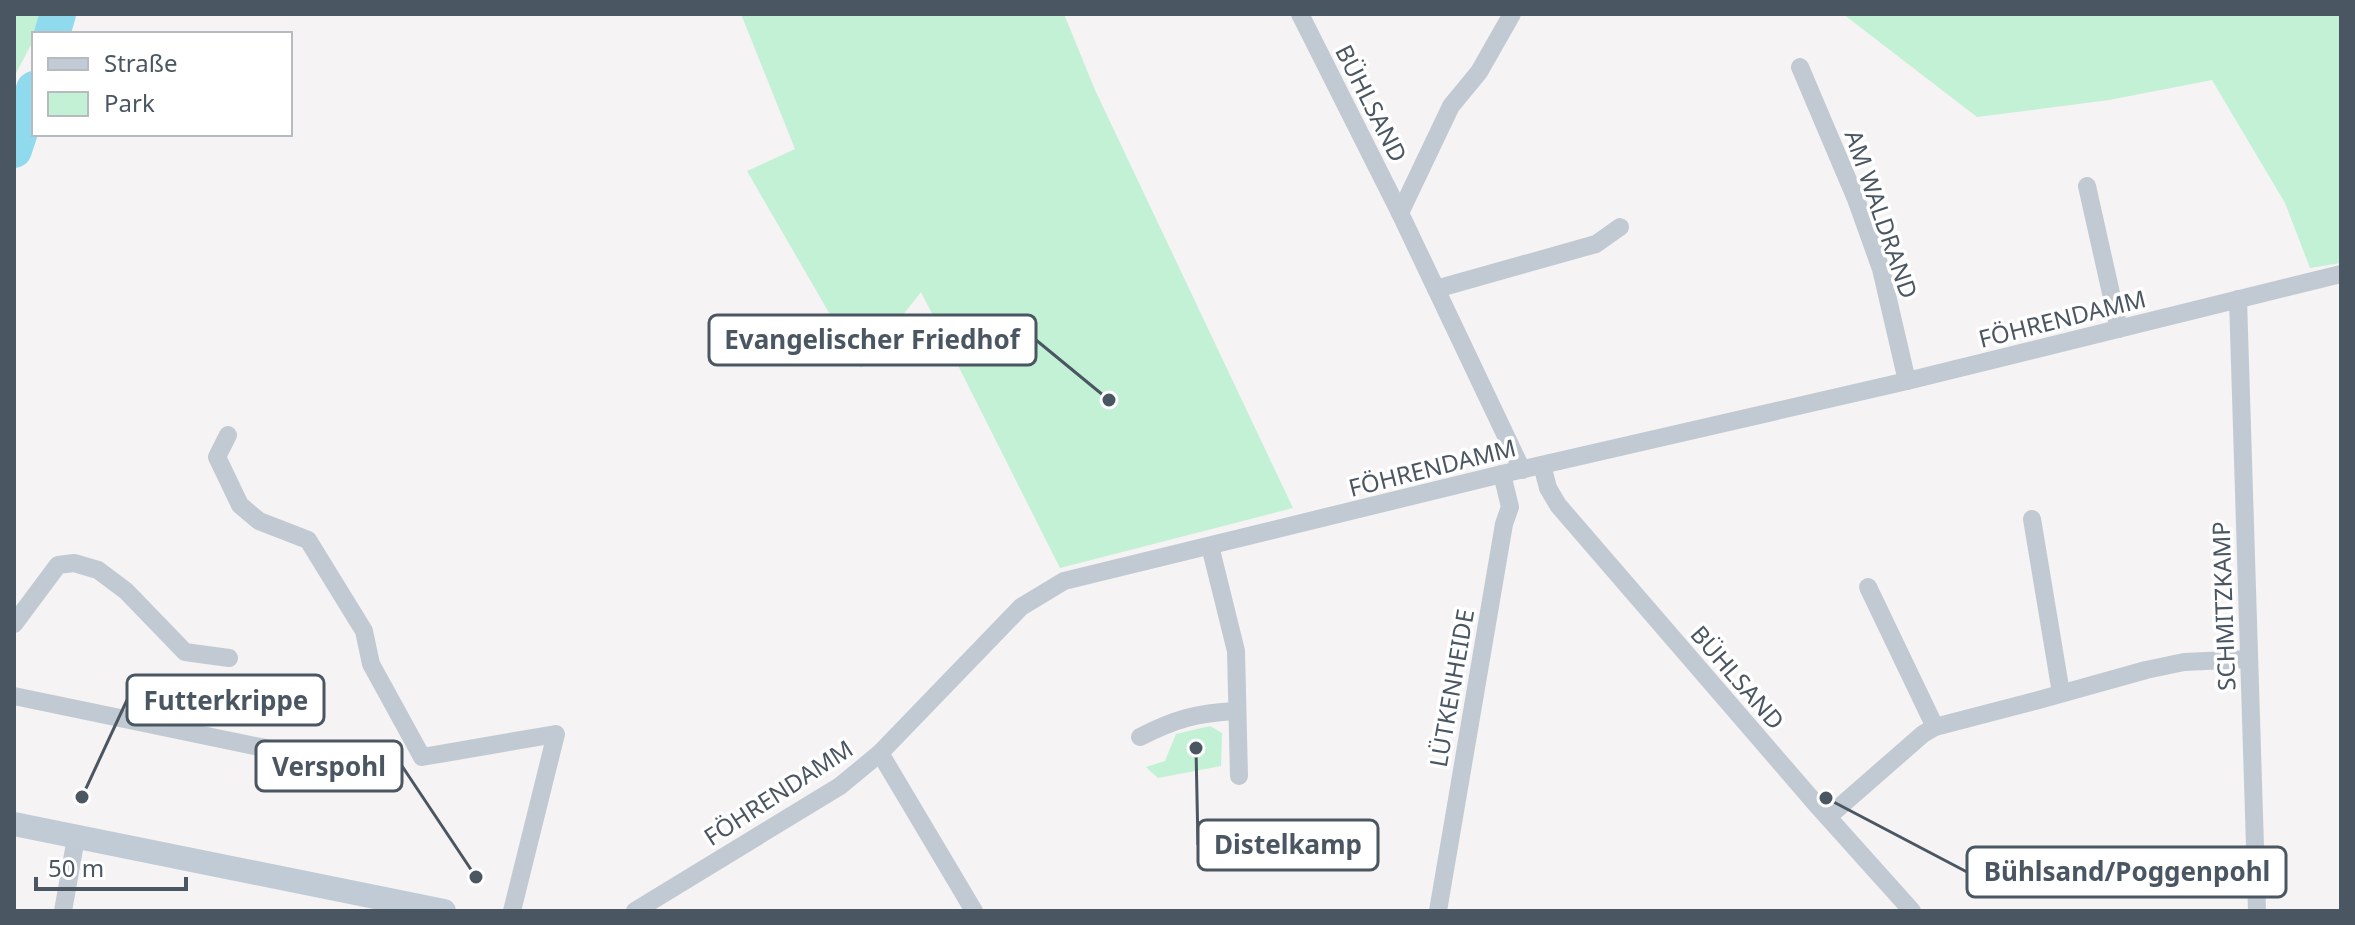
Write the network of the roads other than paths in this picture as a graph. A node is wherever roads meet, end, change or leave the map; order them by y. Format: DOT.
graph roads {
  1 [pos="1300,14"];
  2 [pos="1512,14"];
  3 [pos="1800,67"];
  4 [pos="2087,186"];
  5 [pos="1400,213"];
  6 [pos="1620,227"];
  7 [pos="2341,274"];
  8 [pos="1436,289"];
  9 [pos="2238,299"];
  10 [pos="2119,329"];
  11 [pos="1907,381"];
  12 [pos="228,435"];
  13 [pos="1542,465"];
  14 [pos="1522,470"];
  15 [pos="1502,474"];
  16 [pos="2032,519"];
  17 [pos="1210,546"];
  18 [pos="1868,587"];
  19 [pos="14,624"];
  20 [pos="229,658"];
  21 [pos="2249,659"];
  22 [pos="2061,693"];
  23 [pos="14,696"];
  24 [pos="1236,711"];
  25 [pos="1935,727"];
  26 [pos="1140,737"];
  27 [pos="880,753"];
  28 [pos="308,757"];
  29 [pos="1239,776"];
  30 [pos="1828,817"];
  31 [pos="14,824"];
  32 [pos="76,838"];
  33 [pos="63,911"];
  34 [pos="444,911"];
  35 [pos="512,911"];
  36 [pos="635,911"];
  37 [pos="974,911"];
  38 [pos="1438,911"];
  39 [pos="1912,911"];
  40 [pos="2257,911"];
  1 -- 5 [label="street, BÜHLSAND"];
  2 -- 5 [label="street, BÜHLSAND"];
  3 -- 11 [label="street, AM WALDRAND"];
  4 -- 10 [label="street"];
  5 -- 8 [label="street, BÜHLSAND"];
  6 -- 8 [label="street"];
  7 -- 9 [label="street, FÖHRENDAMM"];
  8 -- 14 [label="street, BÜHLSAND"];
  9 -- 10 [label="street, FÖHRENDAMM"];
  9 -- 21 [label="street, SCHMITZKAMP"];
  10 -- 11 [label="street, FÖHRENDAMM"];
  11 -- 13 [label="street, FÖHRENDAMM"];
  12 -- 35 [label="street"];
  13 -- 14 [label="street, FÖHRENDAMM"];
  13 -- 30 [label="street, BÜHLSAND"];
  14 -- 15 [label="street, FÖHRENDAMM"];
  15 -- 17 [label="street, FÖHRENDAMM"];
  15 -- 38 [label="street, LÜTKENHEIDE"];
  16 -- 22 [label="street"];
  17 -- 24 [label="street"];
  17 -- 27 [label="street, FÖHRENDAMM"];
  18 -- 25 [label="street"];
  19 -- 20 [label="street"];
  21 -- 22 [label="street"];
  21 -- 40 [label="street, SCHMITZKAMP"];
  22 -- 25 [label="street"];
  23 -- 28 [label="street"];
  24 -- 26 [label="street"];
  24 -- 29 [label="street"];
  25 -- 30 [label="street"];
  27 -- 36 [label="street, FÖHRENDAMM"];
  27 -- 37 [label="street"];
  30 -- 39 [label="street, BÜHLSAND"];
  31 -- 32 [label="main road"];
  32 -- 33 [label="street"];
  32 -- 34 [label="main road"];
}
